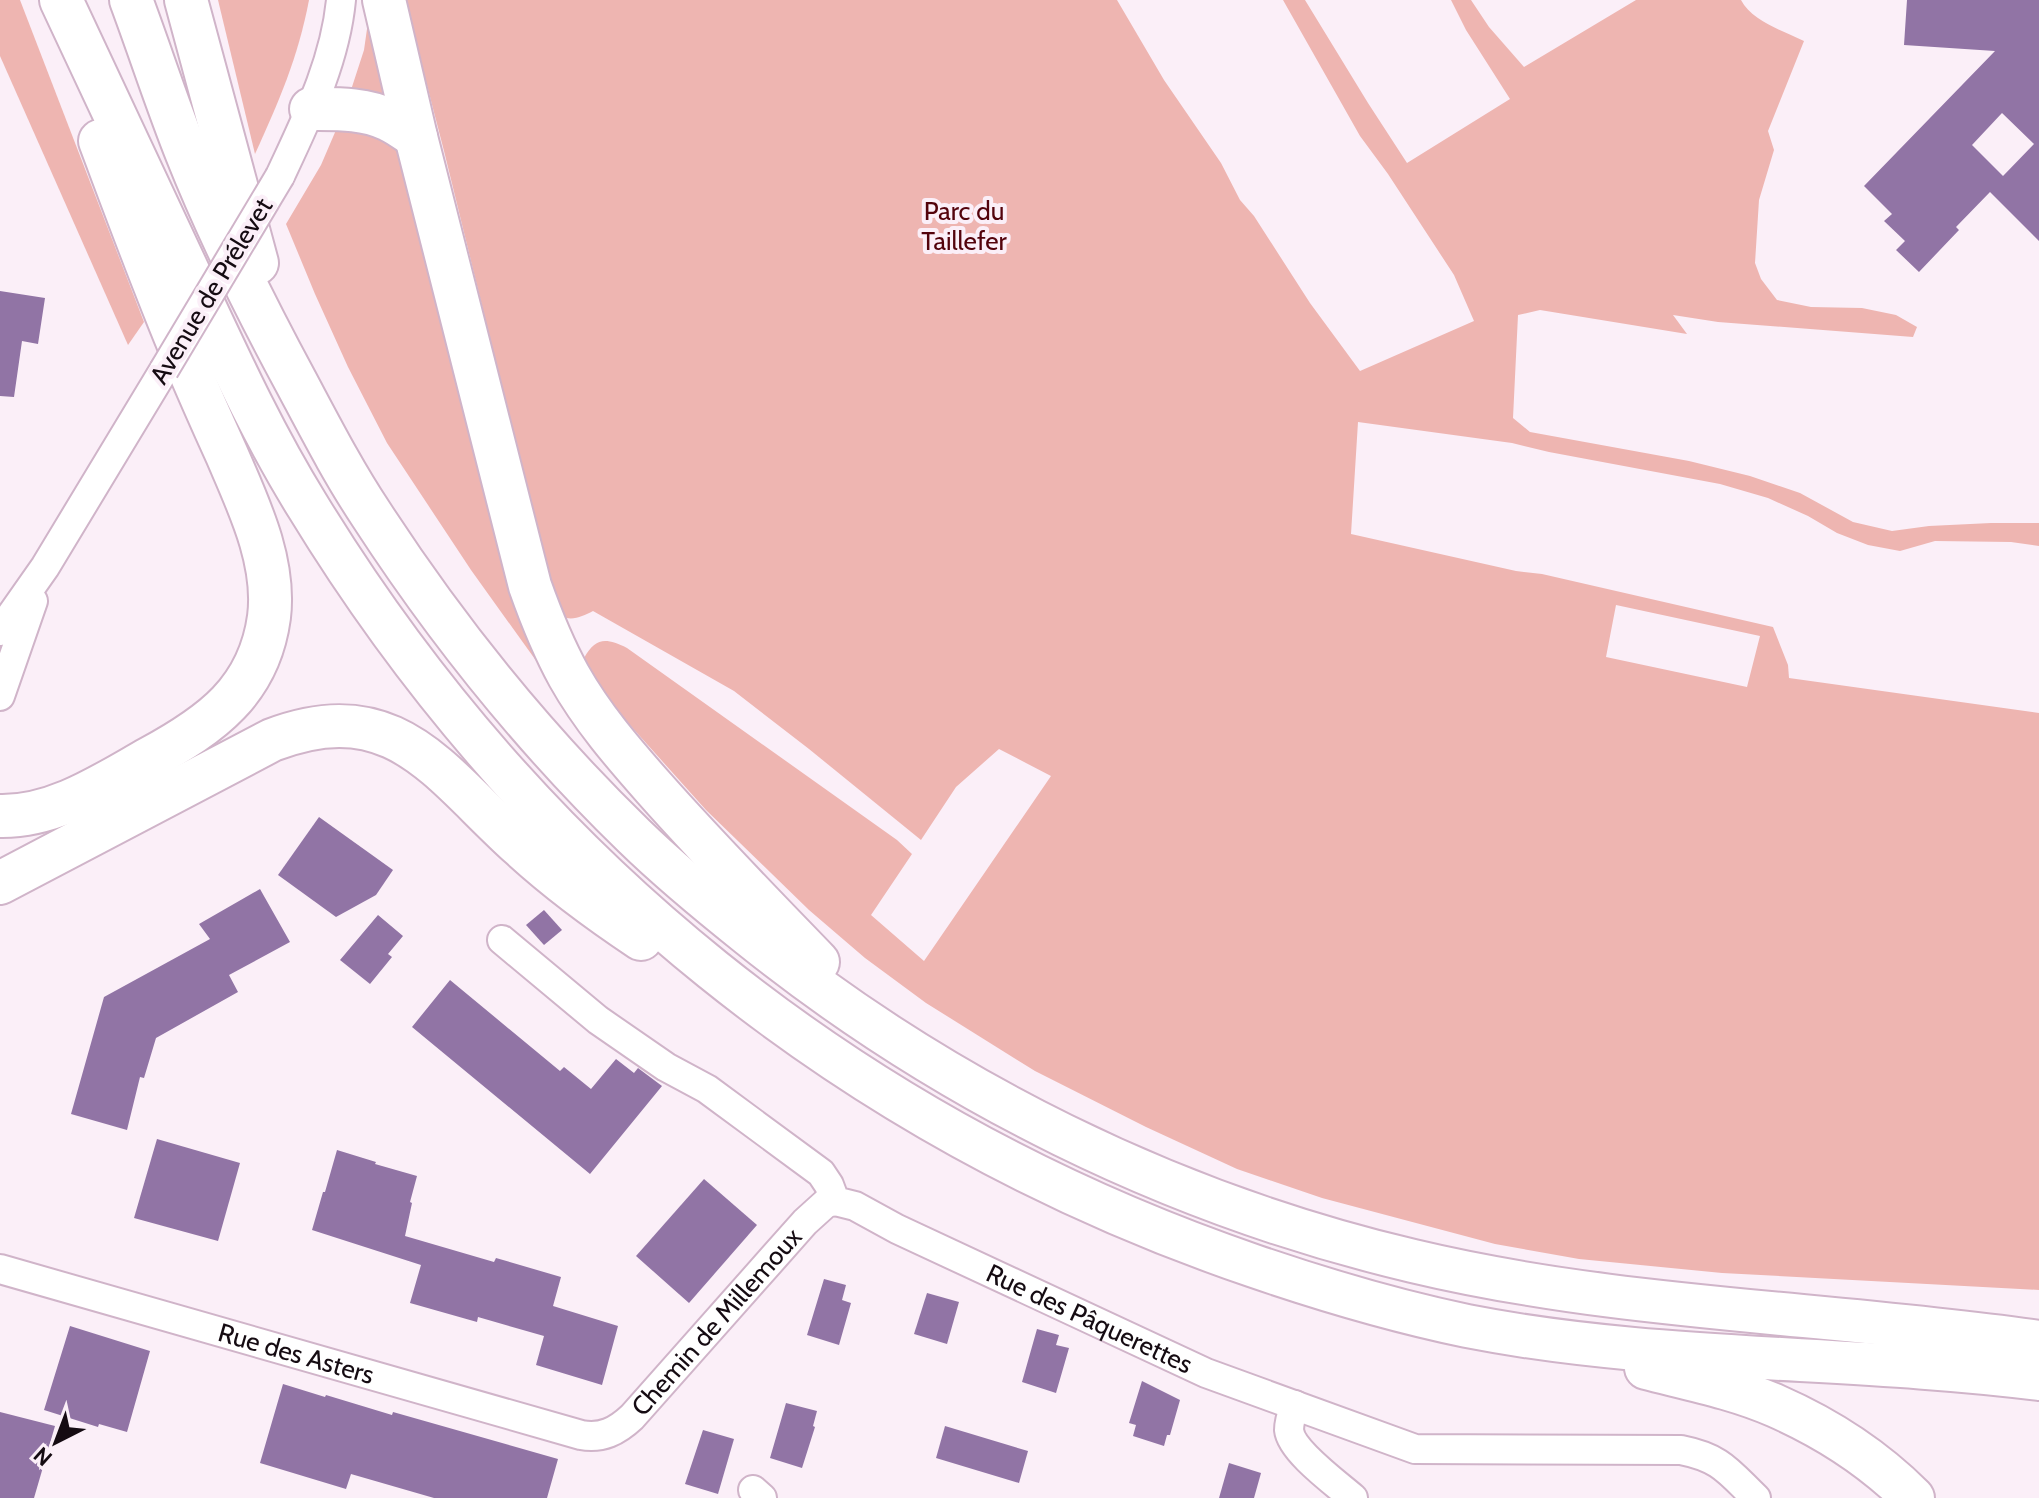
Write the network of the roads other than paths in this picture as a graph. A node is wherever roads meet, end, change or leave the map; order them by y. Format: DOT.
graph roads {
  1 [pos="51,0"];
  2 [pos="61,0"];
  3 [pos="92,0"];
  4 [pos="131,0"];
  5 [pos="186,0"];
  6 [pos="341,0"];
  7 [pos="384,0"];
  8 [pos="311,109"];
  9 [pos="416,137"];
  10 [pos="280,354"];
  11 [pos="238,377"];
  12 [pos="45,567"];
  13 [pos="0,631"];
  14 [pos="0,696"];
  15 [pos="0,816"];
  16 [pos="0,883"];
  17 [pos="502,940"];
  18 [pos="892,1038"];
  19 [pos="809,1043"];
  20 [pos="835,1201"];
  21 [pos="0,1269"];
  22 [pos="1766,1312"];
  23 [pos="2039,1315"];
  24 [pos="1537,1338"];
  25 [pos="2039,1342"];
  26 [pos="2039,1379"];
  27 [pos="1295,1405"];
  28 [pos="594,1436"];
  29 [pos="1353,1498"];
  30 [pos="1756,1498"];
  31 [pos="1913,1498"];
  1 -- 15 [label="highway"];
  2 -- 11 [label="highway"];
  3 -- 11 [label="highway"];
  4 -- 10 [label="highway"];
  5 -- 10 [label="highway"];
  6 -- 8 [label="street, Avenue de Prélevet"];
  7 -- 9 [label="highway"];
  8 -- 9 [label="highway"];
  8 -- 12 [label="street, Avenue de Prélevet, bridge"];
  9 -- 18 [label="highway"];
  10 -- 18 [label="highway"];
  11 -- 19 [label="highway"];
  12 -- 13 [label="street, Avenue de Prélevet"];
  12 -- 14 [label="street, Avenue de Prélevet"];
  16 -- 19 [label="highway"];
  17 -- 20 [label="street"];
  18 -- 22 [label="highway"];
  19 -- 24 [label="highway"];
  20 -- 27 [label="street, Rue des Pâquerettes"];
  20 -- 28 [label="street, Chemin de Millemoux"];
  21 -- 28 [label="street, Rue des Asters"];
  22 -- 23 [label="highway"];
  22 -- 25 [label="highway"];
  24 -- 26 [label="highway"];
  24 -- 31 [label="highway"];
  27 -- 29 [label="street"];
  27 -- 30 [label="street, Rue des Pâquerettes"];
}
